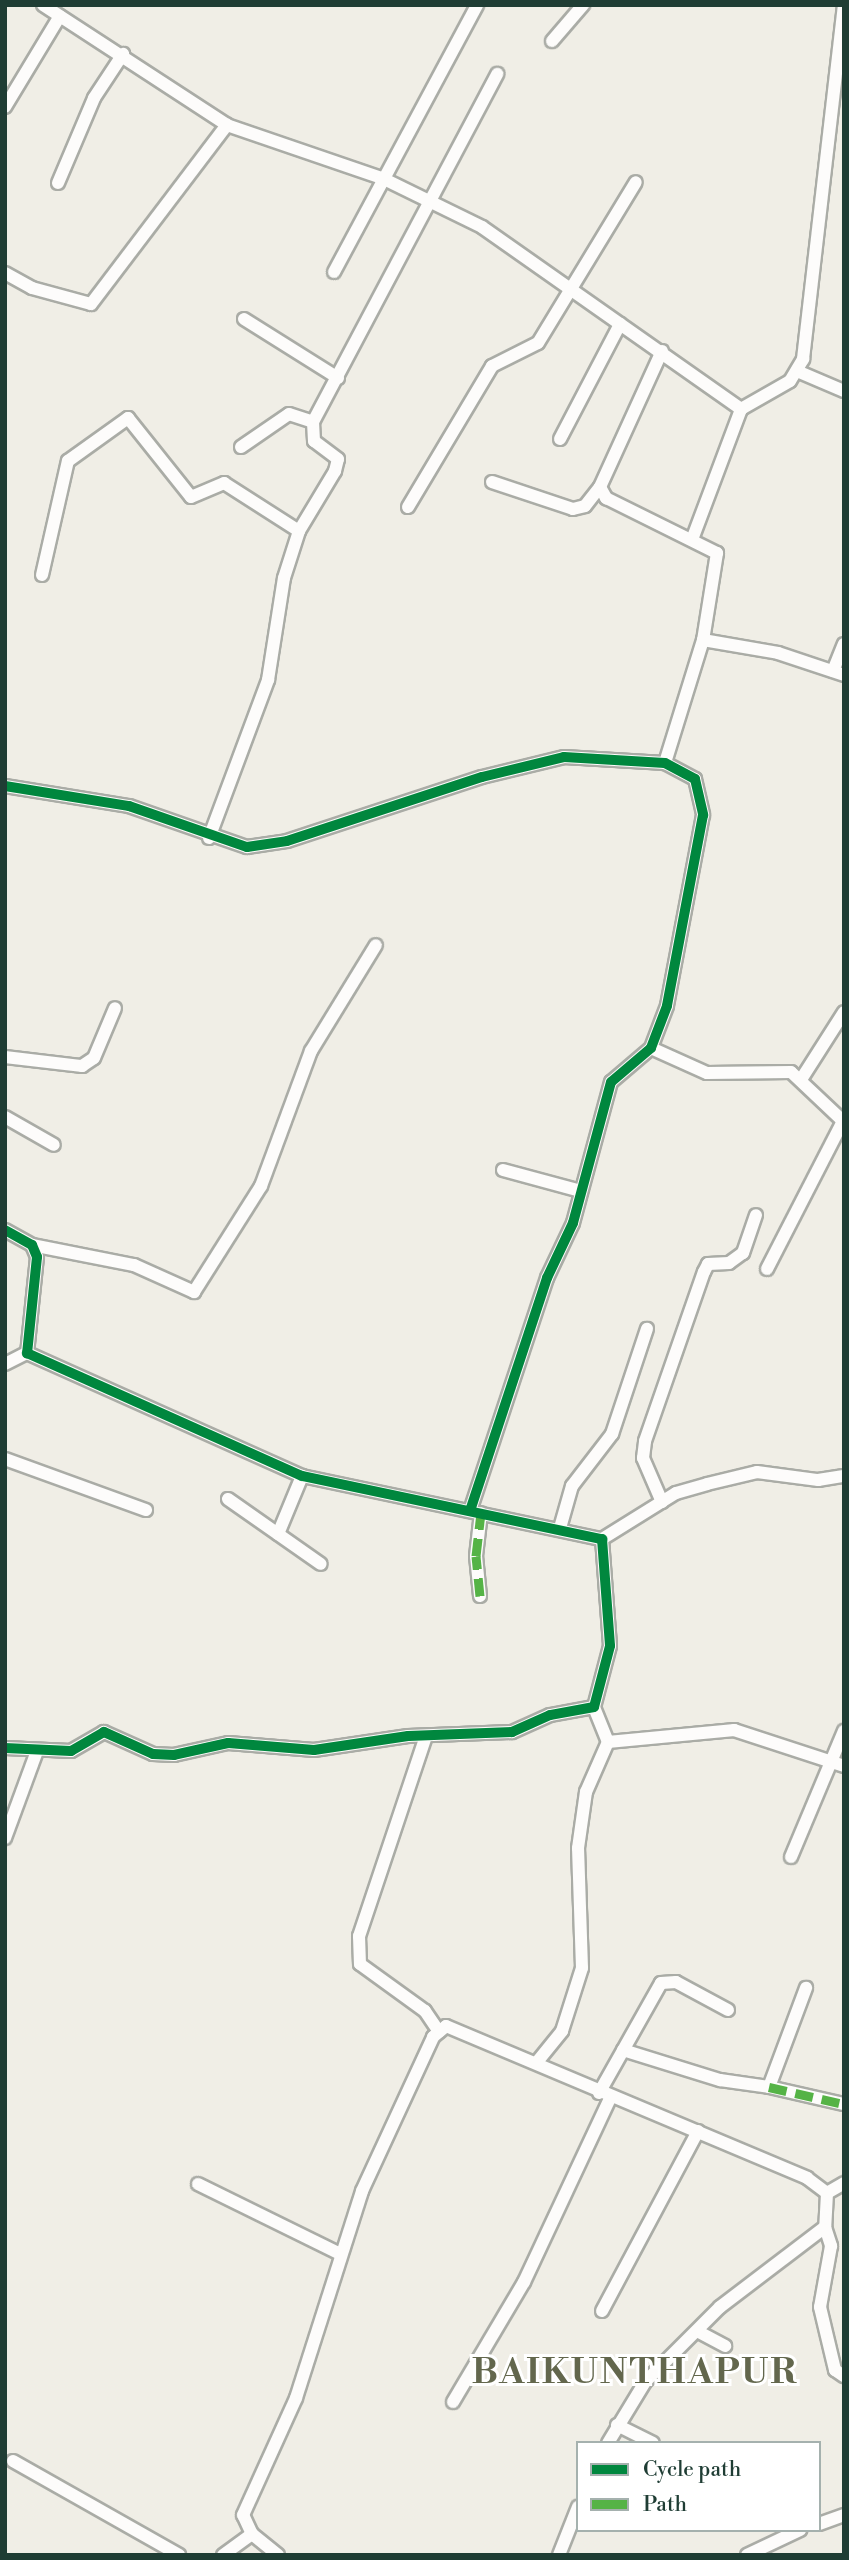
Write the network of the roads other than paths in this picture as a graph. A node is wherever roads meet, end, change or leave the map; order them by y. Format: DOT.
graph roads {
  1 [pos="43,5"];
  2 [pos="477,5"];
  3 [pos="583,5"];
  4 [pos="844,8"];
  5 [pos="60,16"];
  6 [pos="552,41"];
  7 [pos="123,54"];
  8 [pos="496,74"];
  9 [pos="5,107"];
  10 [pos="227,125"];
  11 [pos="382,178"];
  12 [pos="636,182"];
  13 [pos="58,183"];
  14 [pos="430,202"];
  15 [pos="5,272"];
  16 [pos="334,272"];
  17 [pos="573,290"];
  18 [pos="244,319"];
  19 [pos="620,324"];
  20 [pos="662,351"];
  21 [pos="797,371"];
  22 [pos="338,378"];
  23 [pos="844,391"];
  24 [pos="741,409"];
  25 [pos="313,422"];
  26 [pos="560,439"];
  27 [pos="241,447"];
  28 [pos="492,482"];
  29 [pos="600,487"];
  30 [pos="408,507"];
  31 [pos="299,531"];
  32 [pos="693,537"];
  33 [pos="42,575"];
  34 [pos="703,639"];
  35 [pos="844,644"];
  36 [pos="838,673"];
  37 [pos="665,763"];
  38 [pos="5,786"];
  39 [pos="209,838"];
  40 [pos="376,945"];
  41 [pos="115,1008"];
  42 [pos="844,1012"];
  43 [pos="651,1048"];
  44 [pos="5,1057"];
  45 [pos="802,1078"];
  46 [pos="5,1117"];
  47 [pos="843,1121"];
  48 [pos="54,1145"];
  49 [pos="503,1170"];
  50 [pos="581,1191"];
  51 [pos="756,1215"];
  52 [pos="5,1230"];
  53 [pos="32,1245"];
  54 [pos="767,1269"];
  55 [pos="648,1329"];
  56 [pos="27,1353"];
  57 [pos="6,1362"];
  58 [pos="5,1459"];
  59 [pos="302,1476"];
  60 [pos="844,1476"];
  61 [pos="228,1499"];
  62 [pos="662,1502"];
  63 [pos="146,1510"];
  64 [pos="475,1512"];
  65 [pos="559,1528"];
  66 [pos="278,1534"];
  67 [pos="603,1539"];
  68 [pos="321,1564"];
  69 [pos="480,1597"];
  70 [pos="594,1707"];
  71 [pos="844,1731"];
  72 [pos="425,1739"];
  73 [pos="608,1742"];
  74 [pos="5,1748"];
  75 [pos="37,1752"];
  76 [pos="831,1762"];
  77 [pos="844,1766"];
  78 [pos="5,1838"];
  79 [pos="791,1857"];
  80 [pos="806,1988"];
  81 [pos="728,2010"];
  82 [pos="439,2032"];
  83 [pos="623,2050"];
  84 [pos="537,2062"];
  85 [pos="769,2087"];
  86 [pos="604,2096"];
  87 [pos="844,2104"];
  88 [pos="698,2131"];
  89 [pos="844,2183"];
  90 [pos="198,2184"];
  91 [pos="827,2193"];
  92 [pos="825,2227"];
  93 [pos="340,2255"];
  94 [pos="602,2311"];
  95 [pos="697,2331"];
  96 [pos="725,2346"];
  97 [pos="844,2375"];
  98 [pos="453,2402"];
  99 [pos="617,2425"];
  100 [pos="609,2441"];
  101 [pos="649,2441"];
  102 [pos="13,2461"];
  103 [pos="576,2513"];
  104 [pos="844,2515"];
  105 [pos="821,2523"];
  106 [pos="252,2534"];
  107 [pos="774,2534"];
  108 [pos="178,2555"];
  109 [pos="223,2555"];
  110 [pos="278,2555"];
  111 [pos="559,2555"];
  112 [pos="747,2555"];
  1 -- 5 [label="street"];
  2 -- 11 [label="street"];
  3 -- 6 [label="street"];
  4 -- 21 [label="street"];
  5 -- 7 [label="street"];
  5 -- 9 [label="street"];
  7 -- 10 [label="street"];
  7 -- 13 [label="street"];
  8 -- 14 [label="street"];
  10 -- 11 [label="street"];
  10 -- 15 [label="street"];
  11 -- 14 [label="street"];
  11 -- 16 [label="street"];
  12 -- 17 [label="street"];
  14 -- 17 [label="street"];
  14 -- 22 [label="street"];
  17 -- 19 [label="street"];
  17 -- 30 [label="street"];
  18 -- 22 [label="street"];
  19 -- 20 [label="street"];
  19 -- 26 [label="street"];
  20 -- 24 [label="street"];
  20 -- 29 [label="street"];
  21 -- 23 [label="street"];
  21 -- 24 [label="street"];
  22 -- 25 [label="street"];
  24 -- 32 [label="street"];
  25 -- 27 [label="street"];
  25 -- 31 [label="street"];
  28 -- 29 [label="street"];
  29 -- 32 [label="street"];
  31 -- 33 [label="street"];
  31 -- 39 [label="street"];
  32 -- 34 [label="street"];
  34 -- 36 [label="street"];
  34 -- 37 [label="street"];
  35 -- 36 [label="street"];
  37 -- 39 [label="street"];
  37 -- 43 [label="street"];
  38 -- 39 [label="street"];
  40 -- 53 [label="street"];
  41 -- 44 [label="street"];
  42 -- 45 [label="street"];
  43 -- 45 [label="street"];
  43 -- 50 [label="street"];
  45 -- 47 [label="street"];
  46 -- 48 [label="street"];
  47 -- 54 [label="street"];
  49 -- 50 [label="street"];
  50 -- 64 [label="street"];
  51 -- 62 [label="street"];
  52 -- 53 [label="street"];
  53 -- 56 [label="street"];
  55 -- 65 [label="street"];
  56 -- 57 [label="street"];
  56 -- 59 [label="street"];
  58 -- 63 [label="street"];
  59 -- 64 [label="street"];
  59 -- 66 [label="street"];
  60 -- 62 [label="street"];
  61 -- 66 [label="street"];
  62 -- 67 [label="street"];
  64 -- 65 [label="street"];
  64 -- 69 [label="street"];
  65 -- 67 [label="street"];
  66 -- 68 [label="street"];
  67 -- 70 [label="street"];
  70 -- 72 [label="street"];
  70 -- 73 [label="street"];
  71 -- 76 [label="street"];
  72 -- 75 [label="street"];
  72 -- 82 [label="street"];
  73 -- 76 [label="street"];
  73 -- 84 [label="street"];
  74 -- 75 [label="street"];
  75 -- 78 [label="street"];
  76 -- 77 [label="street"];
  76 -- 79 [label="street"];
  80 -- 85 [label="street"];
  81 -- 83 [label="street"];
  82 -- 84 [label="street"];
  82 -- 93 [label="street"];
  83 -- 85 [label="street"];
  83 -- 86 [label="street"];
  84 -- 86 [label="street"];
  85 -- 87 [label="street"];
  86 -- 88 [label="street"];
  86 -- 98 [label="street"];
  88 -- 91 [label="street"];
  88 -- 94 [label="street"];
  89 -- 91 [label="street"];
  90 -- 93 [label="street"];
  91 -- 92 [label="street"];
  92 -- 95 [label="street"];
  92 -- 97 [label="street"];
  93 -- 106 [label="street"];
  95 -- 96 [label="street"];
  95 -- 99 [label="street"];
  99 -- 100 [label="street"];
  99 -- 101 [label="street"];
  102 -- 108 [label="street"];
  103 -- 111 [label="street"];
  104 -- 105 [label="street"];
  106 -- 109 [label="street"];
  106 -- 110 [label="street"];
  107 -- 112 [label="street"];
}
